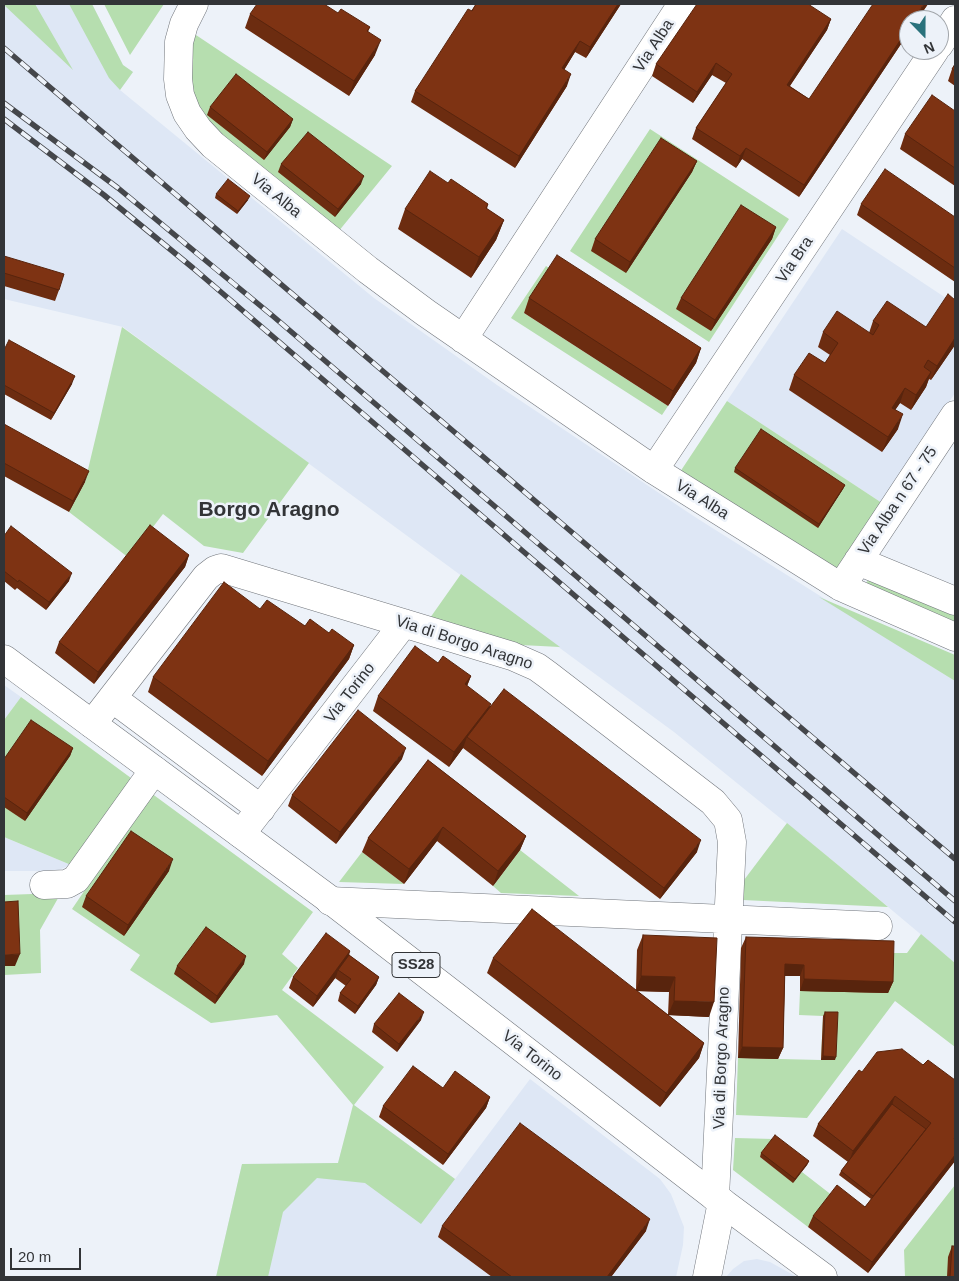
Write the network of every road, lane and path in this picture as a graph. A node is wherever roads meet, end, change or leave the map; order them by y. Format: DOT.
graph roads {
  1 [pos="194,4"];
  2 [pos="682,4"];
  3 [pos="928,60"];
  4 [pos="462,339"];
  5 [pos="955,415"];
  6 [pos="654,470"];
  7 [pos="858,561"];
  8 [pos="840,587"];
  9 [pos="955,601"];
  10 [pos="404,623"];
  11 [pos="955,637"];
  12 [pos="4,659"];
  13 [pos="112,698"];
  14 [pos="92,724"];
  15 [pos="154,770"];
  16 [pos="261,809"];
  17 [pos="241,834"];
  18 [pos="44,885"];
  19 [pos="330,901"];
  20 [pos="728,919"];
  21 [pos="878,926"];
  22 [pos="719,1200"];
  23 [pos="707,1277"];
  24 [pos="823,1277"];
  1 -- 4 [label="street, Via Alba"];
  2 -- 4 [label="street, Via Alba"];
  3 -- 6 [label="street, Via Bra"];
  4 -- 6 [label="street, Via Alba"];
  5 -- 7 [label="street, Via Alba n 67 - 75"];
  6 -- 8 [label="street, Via Alba"];
  7 -- 8 [label="street, Via Alba n 67 - 75"];
  7 -- 9 [label="street"];
  8 -- 11 [label="street, Via Alba"];
  10 -- 13 [label="street, Via di Borgo Aragno"];
  10 -- 16 [label="street, Via Torino"];
  10 -- 20 [label="street, Via di Borgo Aragno"];
  12 -- 14 [label="street, Via Torino / SS28"];
  13 -- 14 [label="street"];
  13 -- 16 [label="street"];
  14 -- 15 [label="street, Via Torino / SS28"];
  15 -- 17 [label="street, Via Torino / SS28"];
  15 -- 18 [label="street"];
  16 -- 17 [label="street, Via Torino"];
  17 -- 19 [label="street, Via Torino / SS28"];
  19 -- 20 [label="street"];
  19 -- 22 [label="street, Via Torino / SS28"];
  20 -- 21 [label="street"];
  20 -- 22 [label="street, Via di Borgo Aragno"];
  22 -- 23 [label="street, Via di Borgo Aragno"];
  22 -- 24 [label="street, Via Torino / SS28"];
}
